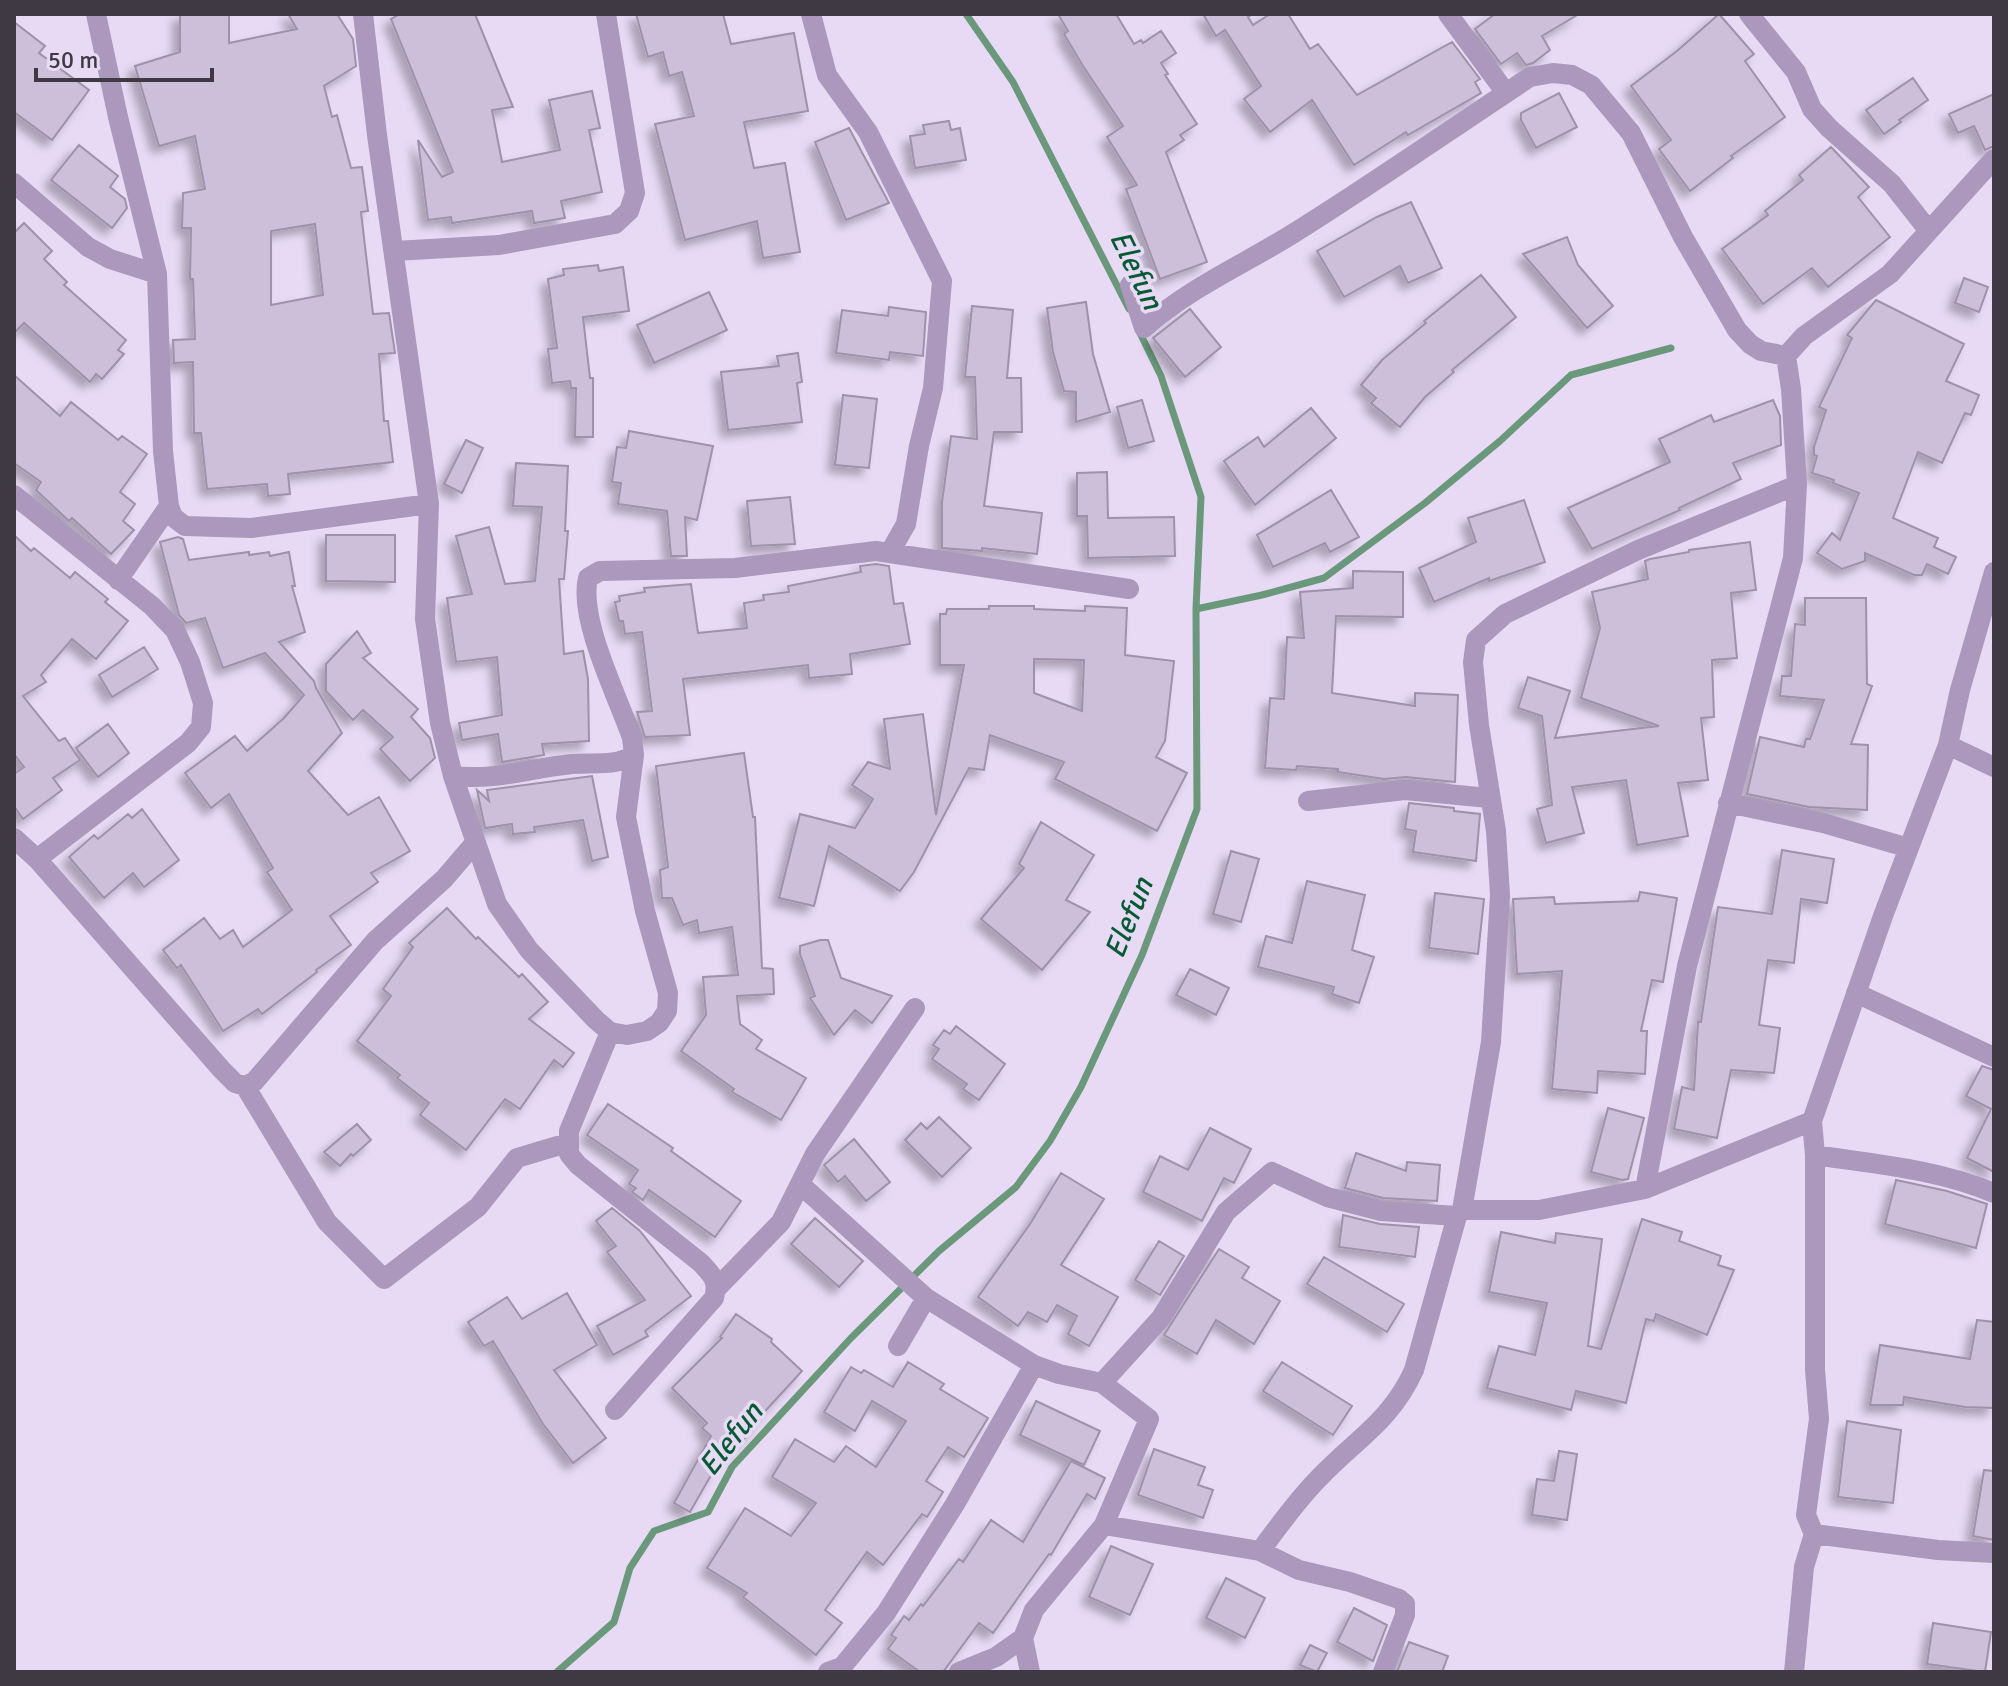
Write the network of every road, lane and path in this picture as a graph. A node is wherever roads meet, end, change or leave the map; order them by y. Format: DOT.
graph roads {
  1 [pos="96,14"];
  2 [pos="363,14"];
  3 [pos="606,14"];
  4 [pos="811,14"];
  5 [pos="1448,14"];
  6 [pos="1749,14"];
  7 [pos="1506,93"];
  8 [pos="1994,159"];
  9 [pos="14,183"];
  10 [pos="1929,231"];
  11 [pos="395,251"];
  12 [pos="157,274"];
  13 [pos="1130,285"];
  14 [pos="1786,356"];
  15 [pos="1797,485"];
  16 [pos="14,495"];
  17 [pos="429,504"];
  18 [pos="169,506"];
  19 [pos="890,552"];
  20 [pos="1994,572"];
  21 [pos="118,580"];
  22 [pos="1129,589"];
  23 [pos="1948,745"];
  24 [pos="634,755"];
  25 [pos="1994,767"];
  26 [pos="453,776"];
  27 [pos="1489,798"];
  28 [pos="1308,801"];
  29 [pos="1728,803"];
  30 [pos="14,838"];
  31 [pos="474,844"];
  32 [pos="1909,848"];
  33 [pos="37,859"];
  34 [pos="1856,993"];
  35 [pos="915,1008"];
  36 [pos="610,1032"];
  37 [pos="1994,1057"];
  38 [pos="245,1086"];
  39 [pos="1812,1121"];
  40 [pos="567,1143"];
  41 [pos="1815,1155"];
  42 [pos="1469,1179"];
  43 [pos="801,1185"];
  44 [pos="1645,1189"];
  45 [pos="1994,1193"];
  46 [pos="1493,1211"];
  47 [pos="1460,1213"];
  48 [pos="717,1288"];
  49 [pos="913,1288"];
  50 [pos="898,1346"];
  51 [pos="1034,1365"];
  52 [pos="1102,1383"];
  53 [pos="615,1410"];
  54 [pos="1104,1525"];
  55 [pos="1814,1534"];
  56 [pos="1260,1551"];
  57 [pos="1994,1553"];
  58 [pos="1023,1638"];
  59 [pos="828,1672"];
  60 [pos="959,1672"];
  61 [pos="1030,1672"];
  62 [pos="1383,1672"];
  63 [pos="1794,1672"];
  1 -- 12 [label="street"];
  2 -- 11 [label="street"];
  3 -- 11 [label="street"];
  4 -- 19 [label="street"];
  5 -- 7 [label="street"];
  6 -- 10 [label="street"];
  7 -- 13 [label="street"];
  7 -- 14 [label="street"];
  8 -- 10 [label="street"];
  9 -- 12 [label="street"];
  10 -- 14 [label="street"];
  11 -- 17 [label="street"];
  12 -- 18 [label="street"];
  14 -- 15 [label="street"];
  15 -- 27 [label="street"];
  15 -- 29 [label="street"];
  16 -- 21 [label="street"];
  17 -- 18 [label="street"];
  17 -- 26 [label="street"];
  18 -- 21 [label="street"];
  19 -- 22 [label="street"];
  19 -- 24 [label="street"];
  20 -- 23 [label="street"];
  21 -- 33 [label="street"];
  23 -- 25 [label="street"];
  23 -- 32 [label="street"];
  24 -- 26 [label="street"];
  24 -- 36 [label="street"];
  26 -- 31 [label="street"];
  27 -- 28 [label="street"];
  27 -- 42 [label="street"];
  29 -- 32 [label="street"];
  29 -- 44 [label="street"];
  30 -- 33 [label="street"];
  31 -- 36 [label="street"];
  31 -- 38 [label="street"];
  32 -- 34 [label="street"];
  33 -- 38 [label="street"];
  34 -- 37 [label="street"];
  34 -- 39 [label="street"];
  35 -- 43 [label="street"];
  36 -- 40 [label="street"];
  38 -- 40 [label="street"];
  39 -- 41 [label="street"];
  39 -- 44 [label="street"];
  40 -- 48 [label="street"];
  41 -- 45 [label="street"];
  41 -- 55 [label="street"];
  42 -- 46 [label="street"];
  42 -- 47 [label="street"];
  43 -- 48 [label="street"];
  43 -- 49 [label="street"];
  44 -- 46 [label="street"];
  46 -- 47 [label="street"];
  47 -- 52 [label="street"];
  47 -- 56 [label="street"];
  48 -- 53 [label="street"];
  49 -- 50 [label="street"];
  49 -- 51 [label="street"];
  51 -- 52 [label="street"];
  51 -- 59 [label="street"];
  52 -- 54 [label="street"];
  54 -- 56 [label="street"];
  54 -- 58 [label="street"];
  55 -- 57 [label="street"];
  55 -- 63 [label="street"];
  56 -- 62 [label="street"];
  58 -- 60 [label="street"];
  58 -- 61 [label="street"];
}
